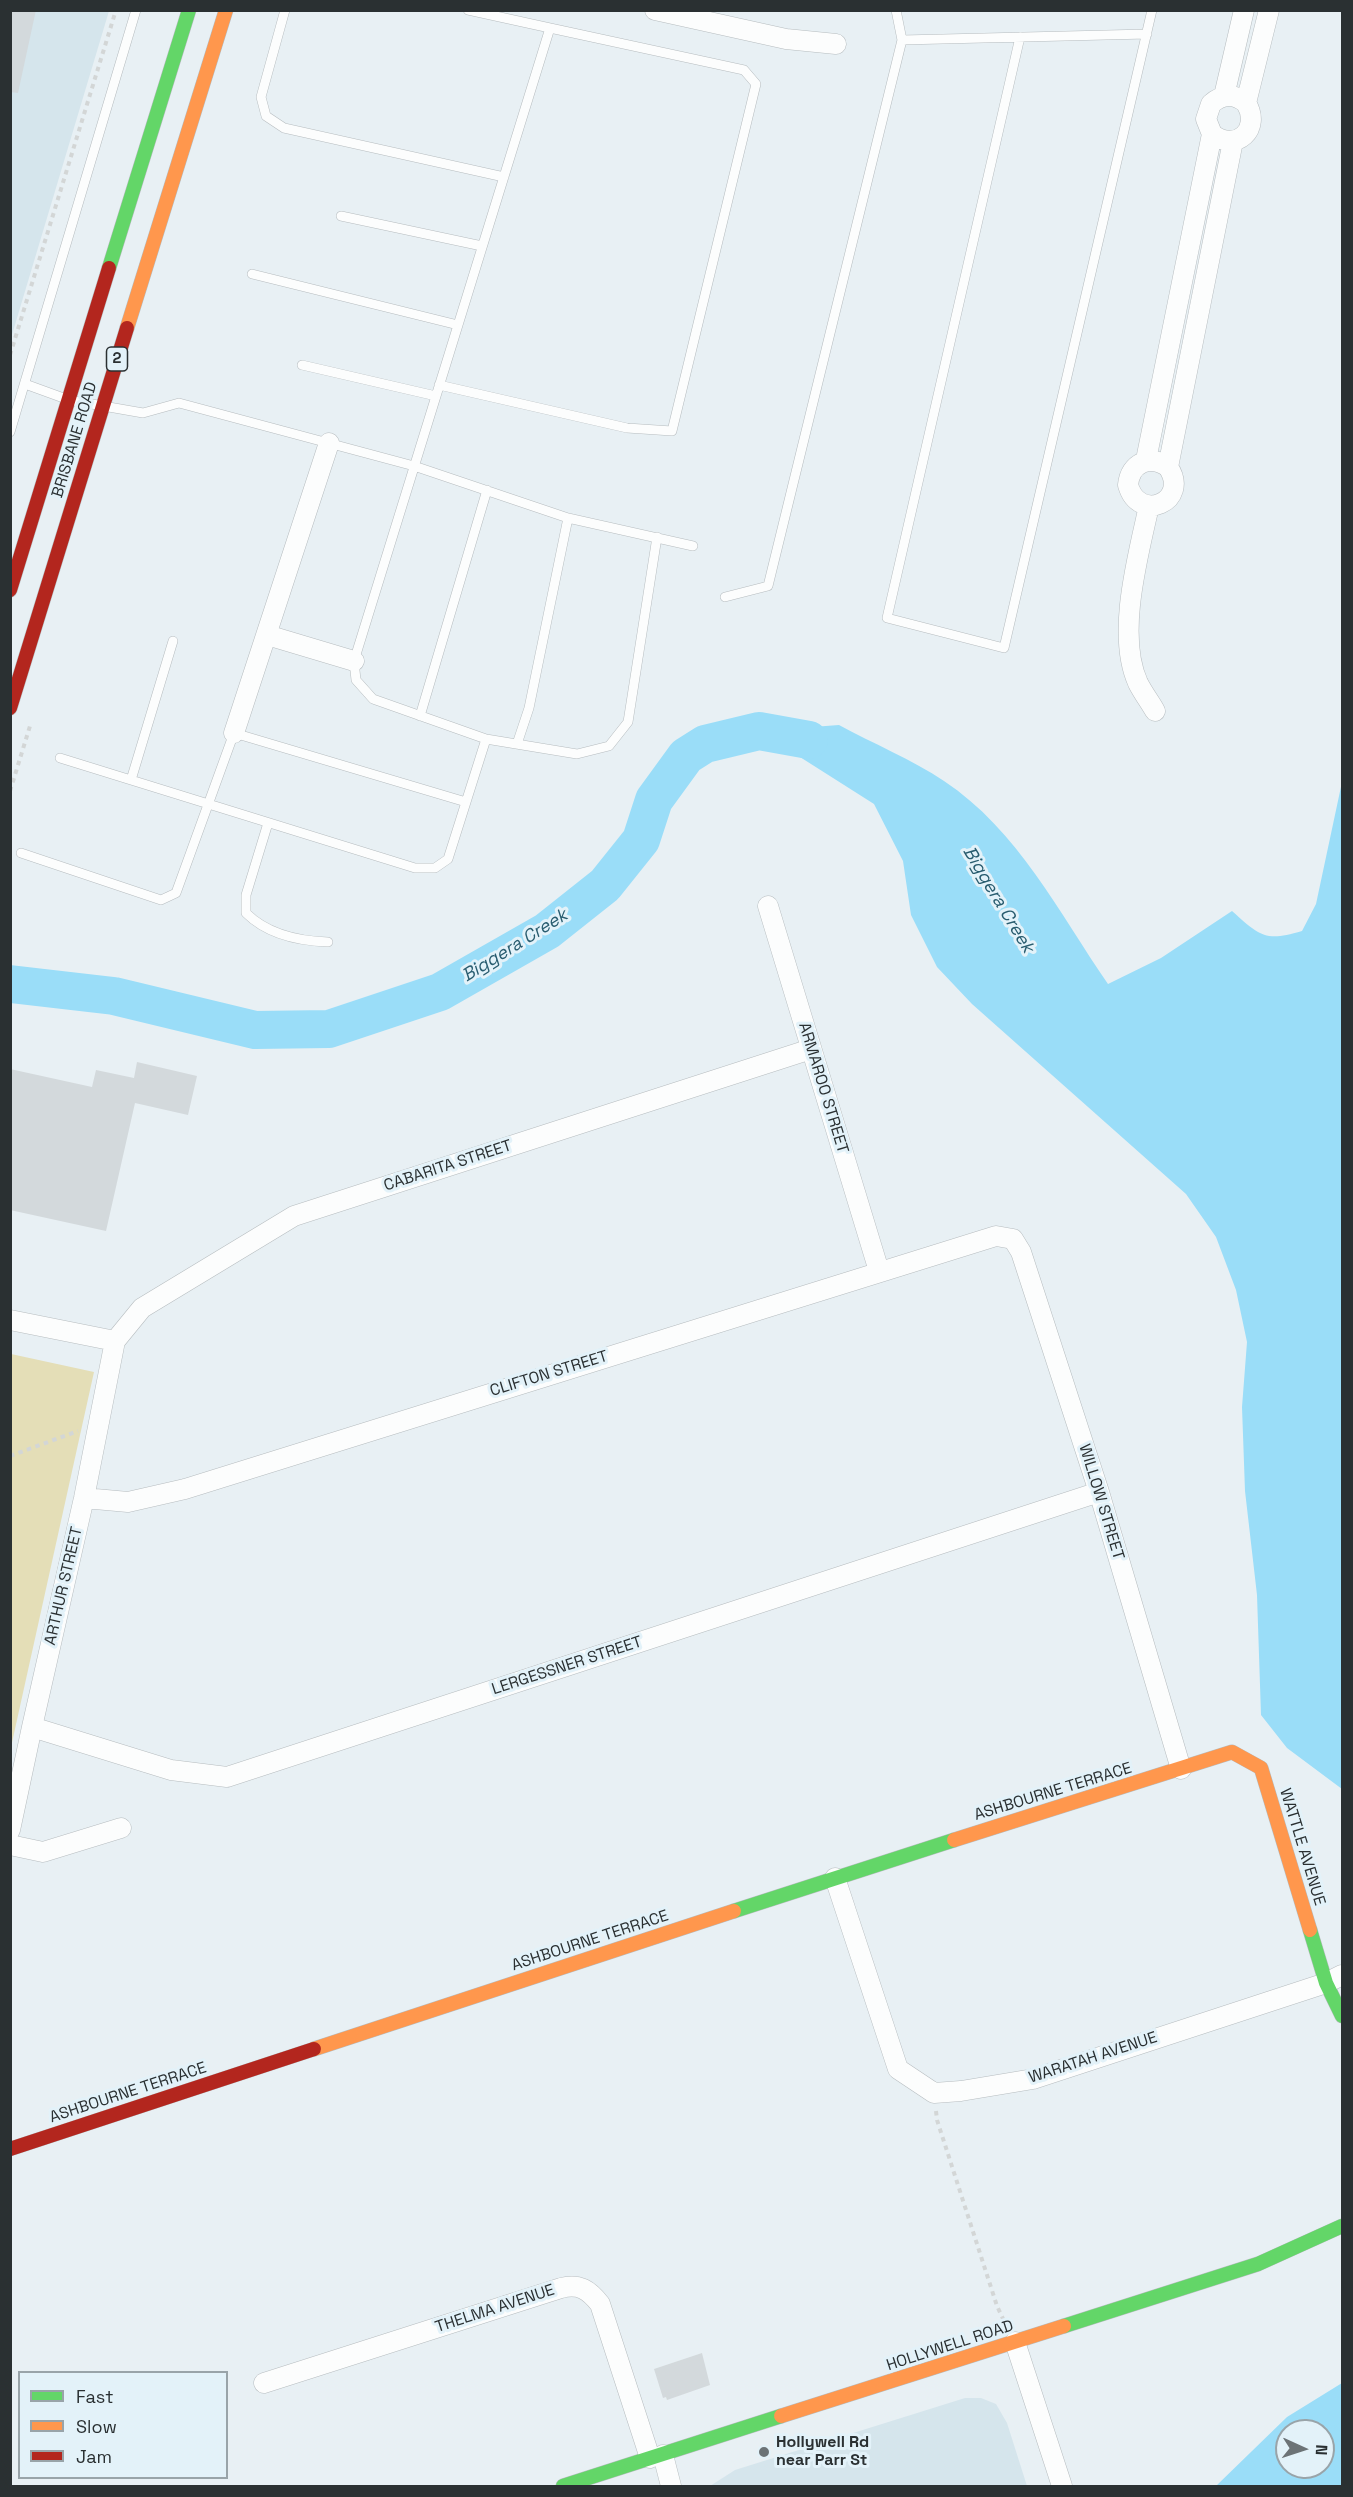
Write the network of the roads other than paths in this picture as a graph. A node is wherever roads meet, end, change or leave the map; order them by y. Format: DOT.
graph roads {
  1 [pos="136,10"];
  2 [pos="189,10"];
  3 [pos="226,10"];
  4 [pos="285,10"];
  5 [pos="468,10"];
  6 [pos="655,10"];
  7 [pos="896,10"];
  8 [pos="1152,10"];
  9 [pos="1244,10"];
  10 [pos="1269,10"];
  11 [pos="697,15"];
  12 [pos="549,28"];
  13 [pos="1147,34"];
  14 [pos="1020,37"];
  15 [pos="902,40"];
  16 [pos="836,44"];
  17 [pos="1224,96"];
  18 [pos="1246,103"];
  19 [pos="1212,134"];
  20 [pos="1233,141"];
  21 [pos="504,177"];
  22 [pos="341,216"];
  23 [pos="483,246"];
  24 [pos="252,274"];
  25 [pos="458,325"];
  26 [pos="302,365"];
  27 [pos="25,384"];
  28 [pos="439,385"];
  29 [pos="436,396"];
  30 [pos="69,400"];
  31 [pos="103,406"];
  32 [pos="10,432"];
  33 [pos="329,443"];
  34 [pos="1146,460"];
  35 [pos="414,466"];
  36 [pos="1168,467"];
  37 [pos="487,490"];
  38 [pos="1149,506"];
  39 [pos="568,518"];
  40 [pos="657,537"];
  41 [pos="693,546"];
  42 [pos="10,590"];
  43 [pos="725,597"];
  44 [pos="267,635"];
  45 [pos="173,641"];
  46 [pos="354,661"];
  47 [pos="10,708"];
  48 [pos="1155,711"];
  49 [pos="420,716"];
  50 [pos="234,732"];
  51 [pos="486,739"];
  52 [pos="517,744"];
  53 [pos="60,758"];
  54 [pos="131,780"];
  55 [pos="466,802"];
  56 [pos="208,804"];
  57 [pos="268,823"];
  58 [pos="21,853"];
  59 [pos="768,906"];
  60 [pos="328,942"];
  61 [pos="811,1048"];
  62 [pos="1012,1239"];
  63 [pos="879,1271"];
  64 [pos="10,1320"];
  65 [pos="115,1341"];
  66 [pos="1099,1492"];
  67 [pos="84,1498"];
  68 [pos="32,1727"];
  69 [pos="1181,1769"];
  70 [pos="121,1828"];
  71 [pos="10,1830"];
  72 [pos="10,1845"];
  73 [pos="835,1878"];
  74 [pos="1334,1979"];
  75 [pos="1342,2016"];
  76 [pos="10,2149"];
  77 [pos="1342,2226"];
  78 [pos="1015,2342"];
  79 [pos="264,2383"];
  80 [pos="656,2457"];
  81 [pos="563,2487"];
  82 [pos="671,2487"];
  83 [pos="1062,2487"];
  1 -- 27 [label="lane"];
  2 -- 30 [label="main road, BRISBANE ROAD / 2"];
  3 -- 31 [label="main road, BRISBANE ROAD / 2"];
  4 -- 21 [label="lane"];
  5 -- 12 [label="lane"];
  6 -- 11 [label="street"];
  7 -- 15 [label="lane"];
  8 -- 13 [label="lane"];
  9 -- 17 [label="street"];
  10 -- 18 [label="street"];
  11 -- 16 [label="street"];
  12 -- 21 [label="lane"];
  12 -- 28 [label="lane"];
  13 -- 14 [label="lane"];
  13 -- 14 [label="lane"];
  14 -- 15 [label="lane"];
  15 -- 43 [label="lane"];
  17 -- 18 [label="street"];
  17 -- 19 [label="street"];
  18 -- 20 [label="street"];
  19 -- 20 [label="street"];
  19 -- 34 [label="street"];
  20 -- 36 [label="street"];
  21 -- 23 [label="lane"];
  22 -- 23 [label="lane"];
  23 -- 25 [label="lane"];
  24 -- 25 [label="lane"];
  25 -- 28 [label="lane"];
  26 -- 29 [label="lane"];
  27 -- 30 [label="lane"];
  27 -- 32 [label="lane"];
  28 -- 29 [label="lane"];
  29 -- 35 [label="lane"];
  30 -- 31 [label="lane"];
  30 -- 42 [label="main road, BRISBANE ROAD / 2"];
  31 -- 33 [label="lane"];
  31 -- 47 [label="main road, BRISBANE ROAD / 2"];
  33 -- 35 [label="lane"];
  33 -- 44 [label="street"];
  34 -- 36 [label="street"];
  34 -- 38 [label="street"];
  35 -- 37 [label="lane"];
  35 -- 46 [label="lane"];
  36 -- 38 [label="street"];
  37 -- 39 [label="lane"];
  37 -- 49 [label="lane"];
  38 -- 48 [label="street"];
  39 -- 40 [label="lane"];
  39 -- 52 [label="lane"];
  40 -- 41 [label="lane"];
  40 -- 52 [label="lane"];
  44 -- 46 [label="street"];
  44 -- 50 [label="street"];
  45 -- 54 [label="lane"];
  46 -- 49 [label="lane"];
  49 -- 51 [label="lane"];
  50 -- 55 [label="lane"];
  50 -- 56 [label="lane"];
  51 -- 52 [label="lane"];
  51 -- 55 [label="lane"];
  53 -- 54 [label="lane"];
  54 -- 56 [label="lane"];
  55 -- 57 [label="lane"];
  56 -- 57 [label="lane"];
  56 -- 58 [label="lane"];
  57 -- 60 [label="lane"];
  59 -- 61 [label="street, ARMAROO STREET"];
  61 -- 63 [label="street, ARMAROO STREET"];
  61 -- 65 [label="street, CABARITA STREET"];
  62 -- 63 [label="street, CLIFTON STREET"];
  62 -- 66 [label="street, WILLOW STREET"];
  63 -- 67 [label="street, CLIFTON STREET"];
  64 -- 65 [label="street"];
  65 -- 67 [label="street, ARTHUR STREET"];
  66 -- 68 [label="street, LERGESSNER STREET"];
  66 -- 69 [label="street, WILLOW STREET"];
  67 -- 68 [label="street, ARTHUR STREET"];
  68 -- 71 [label="street, ARTHUR STREET"];
  69 -- 73 [label="main road, ASHBOURNE TERRACE"];
  69 -- 74 [label="main road, WATTLE AVENUE"];
  70 -- 72 [label="street"];
  73 -- 74 [label="street, WARATAH AVENUE"];
  73 -- 76 [label="main road, ASHBOURNE TERRACE"];
  74 -- 75 [label="main road, WATTLE AVENUE"];
  77 -- 78 [label="main road, HOLLYWELL ROAD"];
  78 -- 80 [label="main road, HOLLYWELL ROAD"];
  78 -- 83 [label="street"];
  79 -- 80 [label="street, THELMA AVENUE"];
  80 -- 81 [label="main road, HOLLYWELL ROAD"];
  80 -- 82 [label="street"];
}
